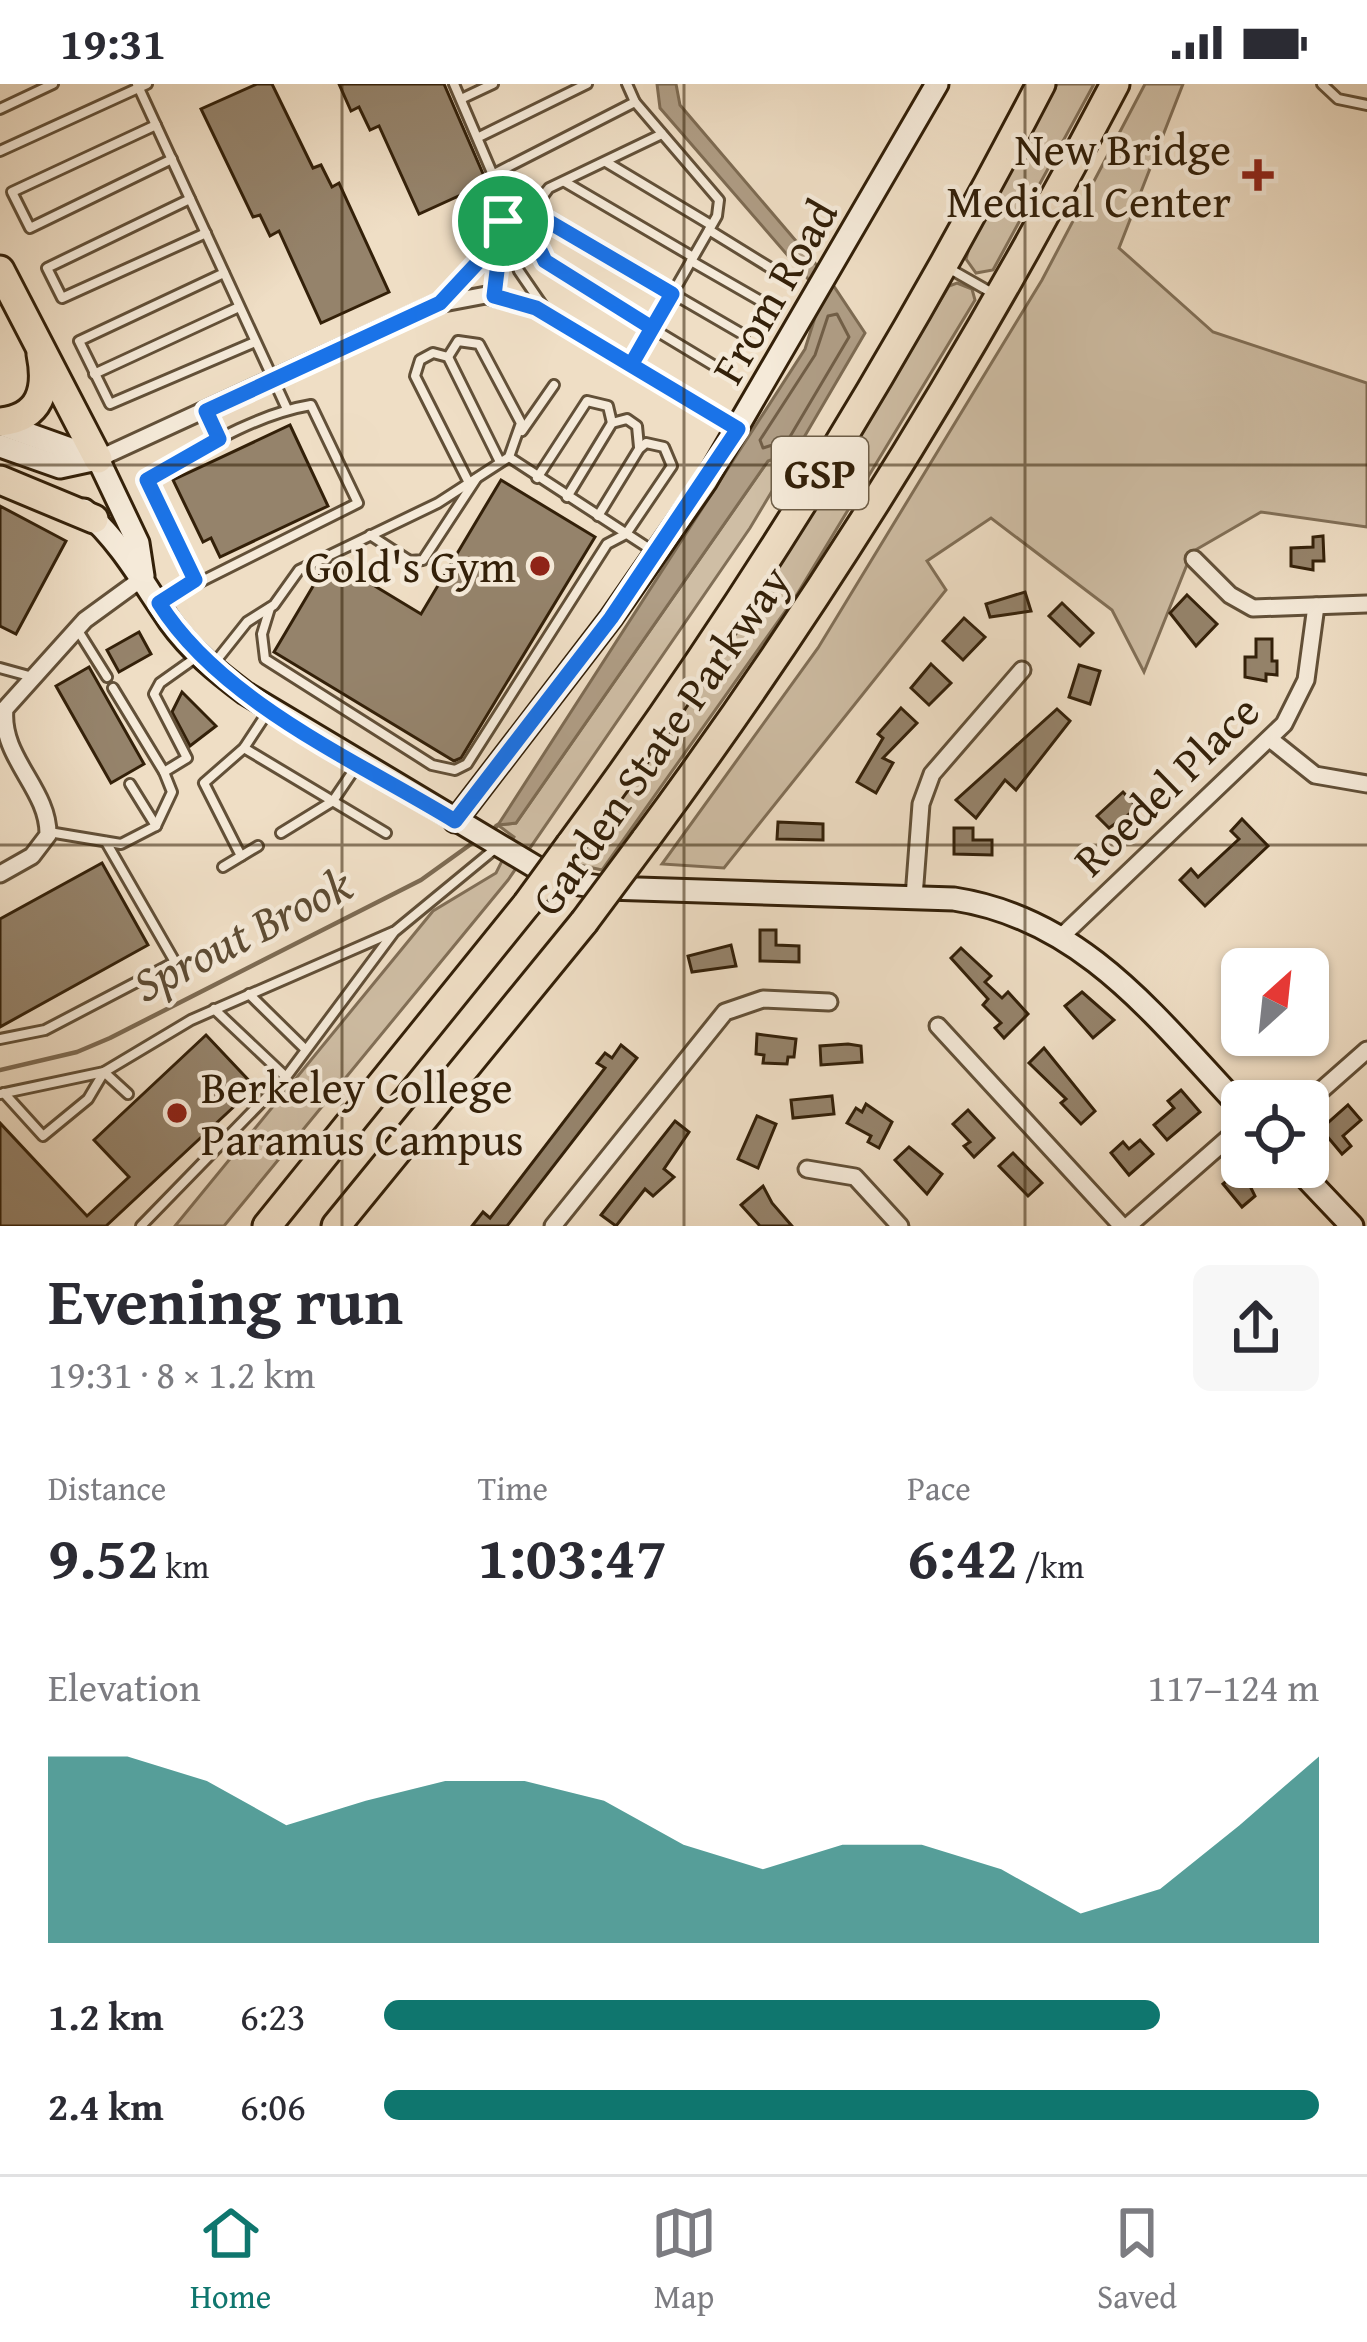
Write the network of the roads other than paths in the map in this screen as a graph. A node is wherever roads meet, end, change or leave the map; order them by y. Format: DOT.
graph roads {
  1 [pos="53,84"];
  2 [pos="454,84"];
  3 [pos="493,84"];
  4 [pos="587,84"];
  5 [pos="627,84"];
  6 [pos="937,84"];
  7 [pos="1041,84"];
  8 [pos="1115,84"];
  9 [pos="1322,84"];
  10 [pos="141,85"];
  11 [pos="461,99"];
  12 [pos="635,102"];
  13 [pos="1367,105"];
  14 [pos="0,109"];
  15 [pos="156,124"];
  16 [pos="662,134"];
  17 [pos="478,136"];
  18 [pos="0,151"];
  19 [pos="172,159"];
  20 [pos="604,161"];
  21 [pos="496,173"];
  22 [pos="564,181"];
  23 [pos="190,199"];
  24 [pos="539,216"];
  25 [pos="503,221"];
  26 [pos="711,227"];
  27 [pos="206,233"];
  28 [pos="692,259"];
  29 [pos="944,265"];
  30 [pos="769,267"];
  31 [pos="0,270"];
  32 [pos="224,273"];
  33 [pos="672,294"];
  34 [pos="494,296"];
  35 [pos="999,297"];
  36 [pos="759,300"];
  37 [pos="440,303"];
  38 [pos="239,307"];
  39 [pos="553,320"];
  40 [pos="652,328"];
  41 [pos="743,335"];
  42 [pos="255,342"];
  43 [pos="40,350"];
  44 [pos="448,357"];
  45 [pos="631,365"];
  46 [pos="723,371"];
  47 [pos="94,374"];
  48 [pos="273,380"];
  49 [pos="554,385"];
  50 [pos="287,409"];
  51 [pos="206,411"];
  52 [pos="0,423"];
  53 [pos="612,423"];
  54 [pos="738,429"];
  55 [pos="522,432"];
  56 [pos="219,439"];
  57 [pos="0,446"];
  58 [pos="639,449"];
  59 [pos="98,458"];
  60 [pos="504,458"];
  61 [pos="0,465"];
  62 [pos="480,473"];
  63 [pos="537,478"];
  64 [pos="0,480"];
  65 [pos="468,482"];
  66 [pos="567,497"];
  67 [pos="598,516"];
  68 [pos="94,519"];
  69 [pos="626,534"];
  70 [pos="370,535"];
  71 [pos="657,553"];
  72 [pos="1193,559"];
  73 [pos="143,577"];
  74 [pos="195,580"];
  75 [pos="159,603"];
  76 [pos="1367,604"];
  77 [pos="1316,606"];
  78 [pos="270,608"];
  79 [pos="77,629"];
  80 [pos="205,661"];
  81 [pos="0,668"];
  82 [pos="1022,670"];
  83 [pos="29,676"];
  84 [pos="107,677"];
  85 [pos="113,688"];
  86 [pos="270,708"];
  87 [pos="2,713"];
  88 [pos="1270,740"];
  89 [pos="244,748"];
  90 [pos="359,762"];
  91 [pos="164,772"];
  92 [pos="130,784"];
  93 [pos="1367,784"];
  94 [pos="333,801"];
  95 [pos="156,826"];
  96 [pos="464,826"];
  97 [pos="48,832"];
  98 [pos="281,833"];
  99 [pos="386,833"];
  100 [pos="106,842"];
  101 [pos="258,846"];
  102 [pos="494,852"];
  103 [pos="241,856"];
  104 [pos="223,867"];
  105 [pos="0,874"];
  106 [pos="914,897"];
  107 [pos="394,932"];
  108 [pos="1063,935"];
  109 [pos="250,994"];
  110 [pos="829,1002"];
  111 [pos="214,1009"];
  112 [pos="938,1026"];
  113 [pos="0,1039"];
  114 [pos="304,1048"];
  115 [pos="1367,1050"];
  116 [pos="104,1072"];
  117 [pos="286,1077"];
  118 [pos="1329,1083"];
  119 [pos="1221,1087"];
  120 [pos="2,1094"];
  121 [pos="128,1094"];
  122 [pos="1221,1144"];
  123 [pos="808,1169"];
  124 [pos="1315,1188"];
  125 [pos="1348,1225"];
  126 [pos="141,1226"];
  127 [pos="267,1226"];
  128 [pos="336,1226"];
  129 [pos="553,1226"];
  130 [pos="900,1226"];
  131 [pos="1125,1226"];
  1 -- 14 [label="lane"];
  2 -- 11 [label="lane"];
  3 -- 11 [label="lane"];
  4 -- 17 [label="lane"];
  5 -- 12 [label="lane"];
  6 -- 54 [label="street, From Road"];
  7 -- 29 [label="highway, Garden State Parkway / GSP"];
  8 -- 35 [label="highway, Garden State Parkway / GSP"];
  9 -- 13 [label="lane"];
  10 -- 15 [label="lane"];
  10 -- 18 [label="lane"];
  11 -- 17 [label="lane"];
  12 -- 16 [label="lane"];
  12 -- 21 [label="lane"];
  15 -- 19 [label="lane"];
  15 -- 19 [label="lane"];
  16 -- 20 [label="lane"];
  16 -- 26 [label="lane"];
  17 -- 21 [label="lane"];
  19 -- 23 [label="lane"];
  20 -- 22 [label="lane"];
  20 -- 26 [label="lane"];
  21 -- 25 [label="lane"];
  22 -- 24 [label="lane"];
  22 -- 28 [label="lane"];
  23 -- 27 [label="lane"];
  23 -- 27 [label="lane"];
  24 -- 33 [label="lane"];
  24 -- 40 [label="lane"];
  25 -- 34 [label="lane"];
  25 -- 37 [label="lane"];
  25 -- 39 [label="lane"];
  26 -- 28 [label="lane"];
  26 -- 30 [label="lane"];
  27 -- 32 [label="lane"];
  28 -- 33 [label="lane"];
  28 -- 36 [label="lane"];
  29 -- 35 [label="lane"];
  29 -- 127 [label="highway, Garden State Parkway / GSP, bridge"];
  31 -- 43 [label="highway"];
  32 -- 38 [label="lane"];
  32 -- 47 [label="lane"];
  33 -- 40 [label="lane"];
  33 -- 41 [label="lane"];
  34 -- 37 [label="street"];
  34 -- 39 [label="street"];
  35 -- 128 [label="highway, Garden State Parkway / GSP, bridge"];
  37 -- 48 [label="street"];
  38 -- 42 [label="lane"];
  38 -- 47 [label="lane"];
  39 -- 45 [label="street"];
  40 -- 45 [label="lane"];
  40 -- 46 [label="lane"];
  42 -- 47 [label="lane"];
  42 -- 48 [label="lane"];
  43 -- 52 [label="highway"];
  43 -- 59 [label="highway"];
  44 -- 55 [label="lane"];
  44 -- 60 [label="lane"];
  44 -- 65 [label="lane"];
  45 -- 54 [label="street"];
  48 -- 50 [label="lane"];
  48 -- 51 [label="street"];
  49 -- 55 [label="lane"];
  50 -- 56 [label="lane"];
  50 -- 74 [label="lane"];
  51 -- 56 [label="lane"];
  51 -- 59 [label="street"];
  52 -- 59 [label="street"];
  53 -- 58 [label="lane"];
  53 -- 63 [label="lane"];
  53 -- 66 [label="lane"];
  54 -- 71 [label="street, From Road"];
  55 -- 60 [label="lane"];
  56 -- 74 [label="lane"];
  57 -- 59 [label="street"];
  58 -- 67 [label="lane"];
  58 -- 69 [label="lane"];
  59 -- 73 [label="street"];
  60 -- 62 [label="lane"];
  60 -- 63 [label="lane"];
  61 -- 68 [label="street"];
  62 -- 65 [label="lane"];
  62 -- 70 [label="lane"];
  63 -- 66 [label="lane"];
  64 -- 68 [label="highway"];
  65 -- 70 [label="lane"];
  66 -- 67 [label="lane"];
  67 -- 69 [label="lane"];
  68 -- 73 [label="street"];
  69 -- 71 [label="lane"];
  69 -- 78 [label="lane"];
  70 -- 78 [label="lane"];
  71 -- 96 [label="street, From Road"];
  72 -- 77 [label="street"];
  73 -- 75 [label="street"];
  73 -- 79 [label="street"];
  74 -- 75 [label="lane"];
  75 -- 80 [label="street"];
  76 -- 77 [label="street"];
  77 -- 88 [label="street, Roedel Place"];
  78 -- 80 [label="lane"];
  79 -- 83 [label="street"];
  79 -- 84 [label="lane"];
  80 -- 86 [label="street"];
  80 -- 91 [label="lane"];
  81 -- 83 [label="lane"];
  82 -- 106 [label="street"];
  83 -- 87 [label="street"];
  85 -- 91 [label="lane"];
  86 -- 89 [label="lane"];
  86 -- 90 [label="street"];
  87 -- 97 [label="street"];
  88 -- 93 [label="street"];
  88 -- 108 [label="street, Roedel Place"];
  89 -- 94 [label="lane"];
  89 -- 103 [label="lane"];
  90 -- 94 [label="lane"];
  90 -- 96 [label="street"];
  91 -- 95 [label="lane"];
  92 -- 95 [label="lane"];
  94 -- 98 [label="lane"];
  94 -- 99 [label="lane"];
  95 -- 100 [label="lane"];
  96 -- 102 [label="street"];
  97 -- 100 [label="lane"];
  97 -- 105 [label="street"];
  100 -- 113 [label="lane"];
  101 -- 103 [label="lane"];
  102 -- 106 [label="street"];
  102 -- 107 [label="lane"];
  103 -- 104 [label="lane"];
  106 -- 108 [label="street"];
  107 -- 109 [label="lane"];
  107 -- 114 [label="lane"];
  108 -- 119 [label="street"];
  109 -- 111 [label="lane"];
  109 -- 114 [label="lane"];
  110 -- 129 [label="street"];
  111 -- 116 [label="lane"];
  111 -- 117 [label="lane"];
  112 -- 131 [label="street"];
  114 -- 117 [label="lane"];
  115 -- 118 [label="street"];
  116 -- 120 [label="lane"];
  116 -- 120 [label="lane"];
  116 -- 121 [label="lane"];
  117 -- 126 [label="lane"];
  122 -- 131 [label="street"];
  123 -- 130 [label="street"];
  124 -- 125 [label="street"];
}
